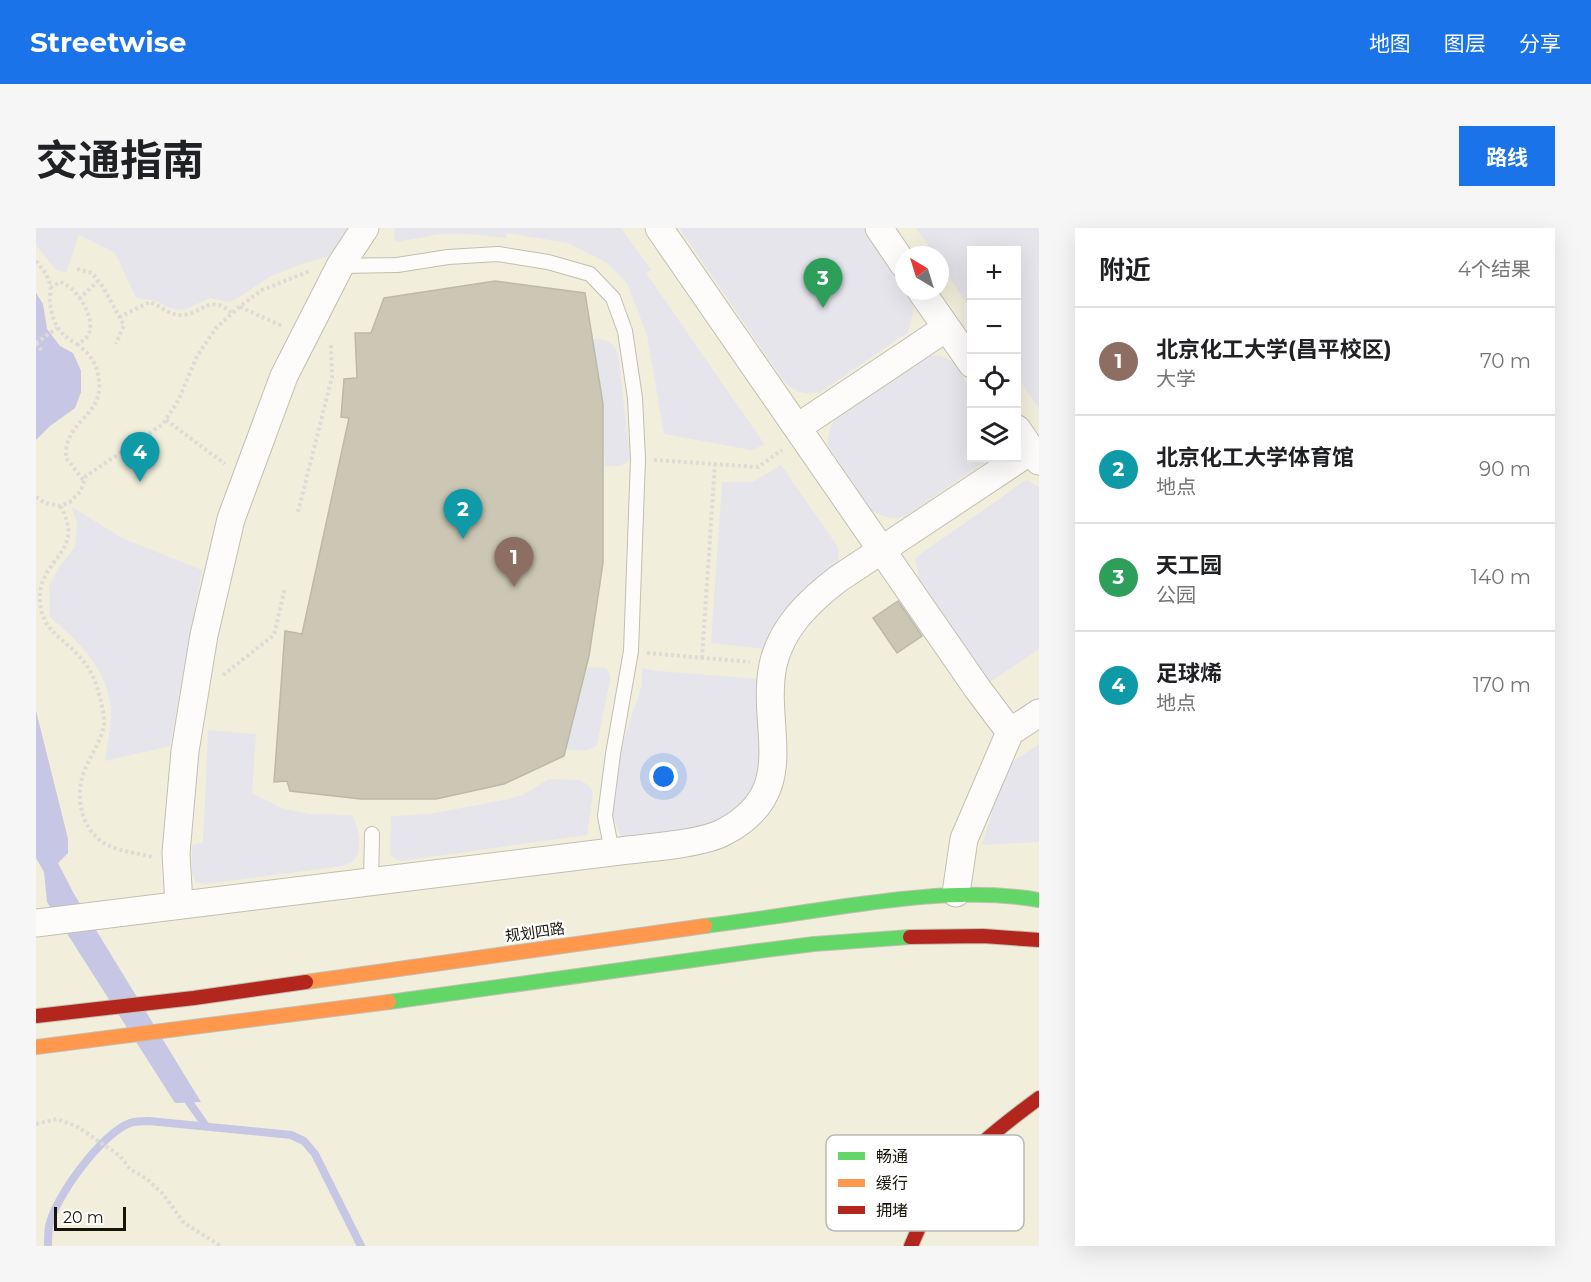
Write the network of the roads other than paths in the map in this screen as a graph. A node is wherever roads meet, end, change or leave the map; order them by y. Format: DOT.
graph roads {
  1 [pos="365,228"];
  2 [pos="660,228"];
  3 [pos="879,228"];
  4 [pos="895,252"];
  5 [pos="340,266"];
  6 [pos="927,300"];
  7 [pos="946,328"];
  8 [pos="967,357"];
  9 [pos="801,432"];
  10 [pos="1029,446"];
  11 [pos="882,549"];
  12 [pos="1039,713"];
  13 [pos="1010,732"];
  14 [pos="372,834"];
  15 [pos="612,852"];
  16 [pos="371,881"];
  17 [pos="956,893"];
  18 [pos="1039,900"];
  19 [pos="179,905"];
  20 [pos="36,923"];
  21 [pos="1039,940"];
  22 [pos="36,1016"];
  23 [pos="36,1047"];
  24 [pos="1039,1098"];
  25 [pos="992,1135"];
  26 [pos="918,1231"];
  27 [pos="911,1246"];
  1 -- 5 [label="street"];
  2 -- 9 [label="street"];
  3 -- 4 [label="street"];
  5 -- 15 [label="lane"];
  5 -- 19 [label="street"];
  6 -- 7 [label="street"];
  7 -- 8 [label="street"];
  7 -- 9 [label="street"];
  9 -- 11 [label="street"];
  10 -- 11 [label="street"];
  11 -- 13 [label="street"];
  11 -- 15 [label="street"];
  12 -- 13 [label="street"];
  13 -- 17 [label="street"];
  14 -- 16 [label="lane"];
  15 -- 16 [label="street"];
  16 -- 19 [label="street"];
  17 -- 18 [label="main road, 规划四路"];
  17 -- 22 [label="main road, 规划四路"];
  19 -- 20 [label="street"];
  21 -- 23 [label="main road"];
  24 -- 25 [label="main road"];
  26 -- 27 [label="main road"];
}
